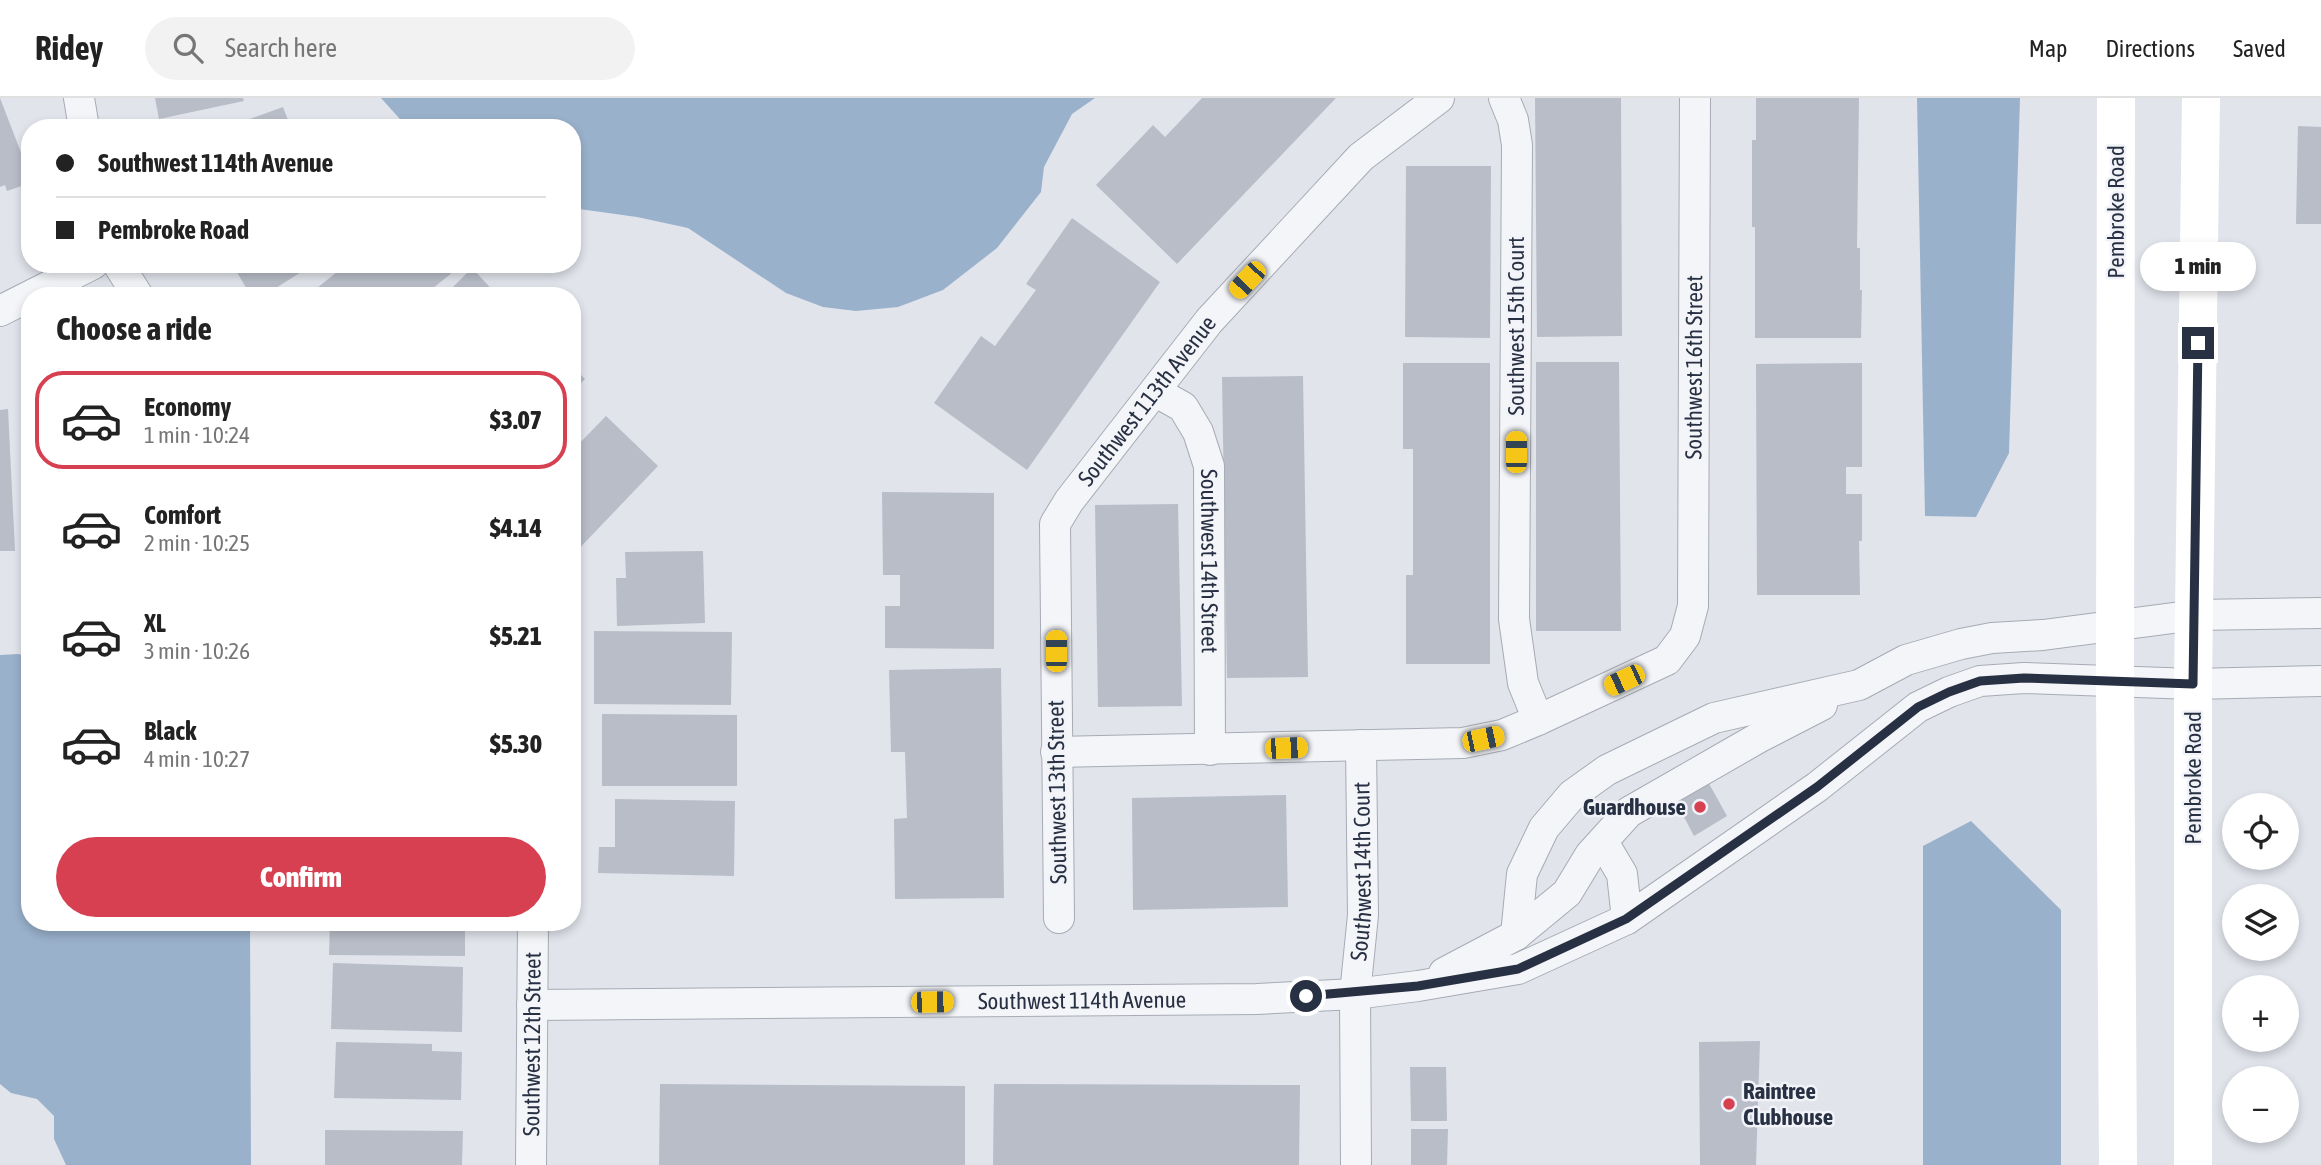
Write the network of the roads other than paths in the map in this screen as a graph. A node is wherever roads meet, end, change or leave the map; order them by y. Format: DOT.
graph roads {
  1 [pos="79,98"];
  2 [pos="1439,98"];
  3 [pos="1504,98"];
  4 [pos="1695,98"];
  5 [pos="2116,98"];
  6 [pos="2201,98"];
  7 [pos="82,119"];
  8 [pos="75,273"];
  9 [pos="47,287"];
  10 [pos="21,300"];
  11 [pos="0,311"];
  12 [pos="1156,392"];
  13 [pos="1069,502"];
  14 [pos="2321,613"];
  15 [pos="2196,615"];
  16 [pos="2115,625"];
  17 [pos="2115,681"];
  18 [pos="2321,681"];
  19 [pos="2193,684"];
  20 [pos="1859,685"];
  21 [pos="1538,720"];
  22 [pos="1361,746"];
  23 [pos="1210,750"];
  24 [pos="1056,752"];
  25 [pos="1602,842"];
  26 [pos="1059,918"];
  27 [pos="1626,919"];
  28 [pos="533,931"];
  29 [pos="1516,935"];
  30 [pos="1418,986"];
  31 [pos="1355,994"];
  32 [pos="532,1004"];
  33 [pos="531,1165"];
  34 [pos="1356,1165"];
  35 [pos="2118,1165"];
  36 [pos="2193,1165"];
  1 -- 7 [label="street"];
  2 -- 12 [label="street, Southwest 113th Avenue"];
  3 -- 21 [label="street, Southwest 15th Court"];
  4 -- 21 [label="street, Southwest 16th Street"];
  5 -- 16 [label="main road, Pembroke Road"];
  6 -- 15 [label="main road, Pembroke Road"];
  8 -- 9 [label="street"];
  10 -- 11 [label="street"];
  12 -- 13 [label="street, Southwest 113th Avenue"];
  12 -- 23 [label="street, Southwest 14th Street"];
  13 -- 24 [label="street, Southwest 13th Street"];
  14 -- 15 [label="street"];
  15 -- 16 [label="street"];
  15 -- 19 [label="main road, Pembroke Road"];
  16 -- 17 [label="main road, Pembroke Road"];
  16 -- 20 [label="street"];
  17 -- 19 [label="street, Southwest 114th Avenue"];
  17 -- 27 [label="street, Southwest 114th Avenue"];
  17 -- 35 [label="main road, Pembroke Road"];
  18 -- 19 [label="street, Southwest 114th Avenue"];
  19 -- 36 [label="main road, Pembroke Road"];
  20 -- 25 [label="street"];
  20 -- 29 [label="street"];
  21 -- 22 [label="street"];
  22 -- 23 [label="street"];
  22 -- 31 [label="street, Southwest 14th Court"];
  23 -- 24 [label="street"];
  24 -- 26 [label="street, Southwest 13th Street"];
  25 -- 27 [label="street"];
  25 -- 29 [label="street"];
  27 -- 30 [label="street, Southwest 114th Avenue"];
  28 -- 32 [label="street, Southwest 12th Street"];
  29 -- 30 [label="street"];
  30 -- 31 [label="street, Southwest 114th Avenue"];
  31 -- 32 [label="street, Southwest 114th Avenue"];
  31 -- 34 [label="street, Southwest 14th Court"];
  32 -- 33 [label="street, Southwest 12th Street"];
}
